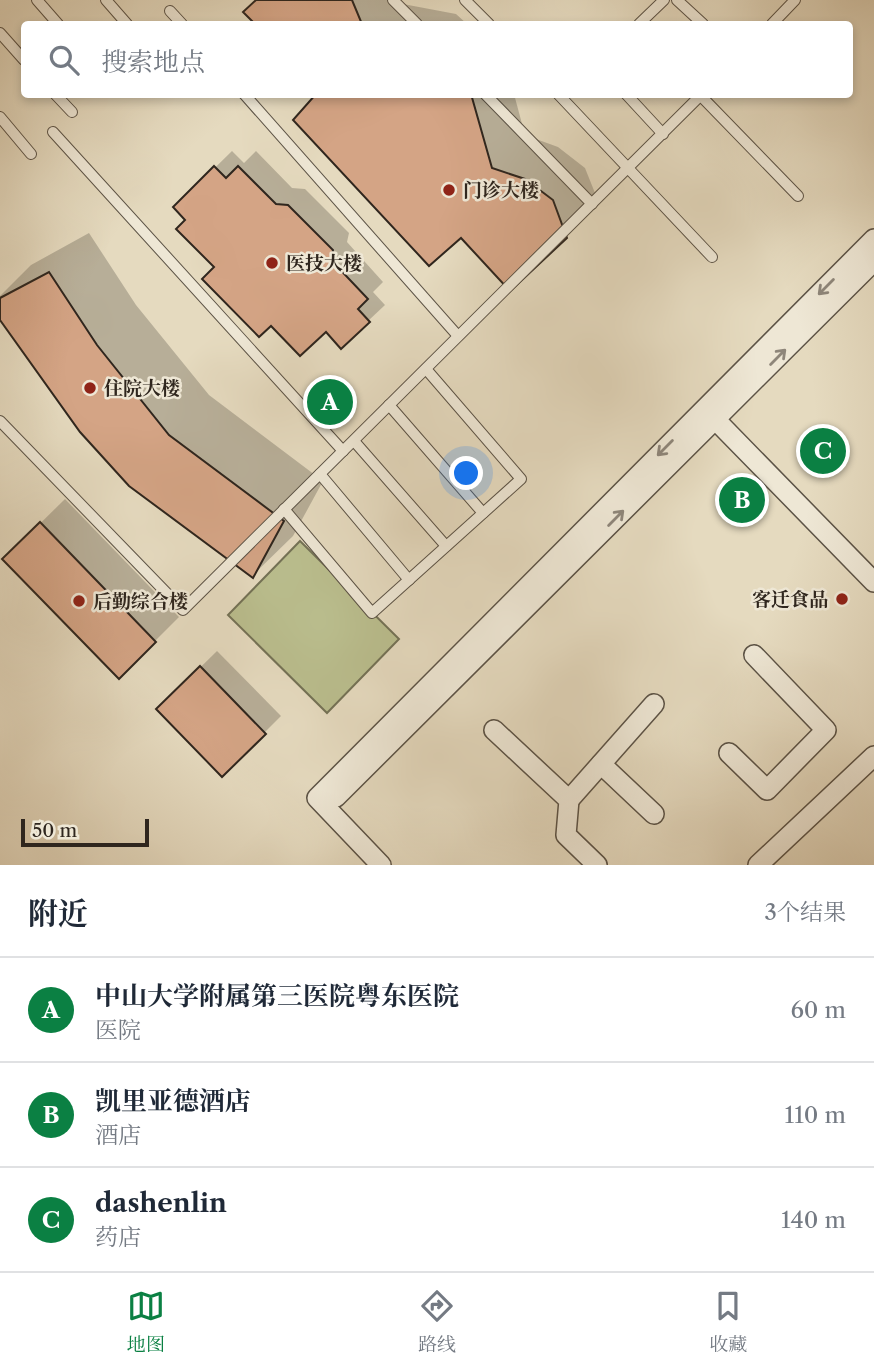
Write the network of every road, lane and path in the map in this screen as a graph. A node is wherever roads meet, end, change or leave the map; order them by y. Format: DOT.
graph roads {
  1 [pos="37,0"];
  2 [pos="106,0"];
  3 [pos="393,0"];
  4 [pos="465,0"];
  5 [pos="664,0"];
  6 [pos="677,0"];
  7 [pos="795,0"];
  8 [pos="170,11"];
  9 [pos="55,21"];
  10 [pos="124,21"];
  11 [pos="179,21"];
  12 [pos="414,21"];
  13 [pos="486,21"];
  14 [pos="642,21"];
  15 [pos="700,21"];
  16 [pos="775,21"];
  17 [pos="0,33"];
  18 [pos="21,57"];
  19 [pos="59,98"];
  20 [pos="248,98"];
  21 [pos="489,98"];
  22 [pos="562,98"];
  23 [pos="630,98"];
  24 [pos="698,98"];
  25 [pos="704,98"];
  26 [pos="72,112"];
  27 [pos="0,117"];
  28 [pos="52,132"];
  29 [pos="663,134"];
  30 [pos="31,154"];
  31 [pos="629,167"];
  32 [pos="797,196"];
  33 [pos="592,204"];
  34 [pos="874,239"];
  35 [pos="712,257"];
  36 [pos="874,261"];
  37 [pos="458,336"];
  38 [pos="426,369"];
  39 [pos="389,405"];
  40 [pos="709,414"];
  41 [pos="0,421"];
  42 [pos="354,440"];
  43 [pos="343,452"];
  44 [pos="320,474"];
  45 [pos="284,509"];
  46 [pos="483,513"];
  47 [pos="446,546"];
  48 [pos="409,580"];
  49 [pos="874,582"];
  50 [pos="754,655"];
  51 [pos="654,704"];
  52 [pos="494,730"];
  53 [pos="729,753"];
  54 [pos="874,756"];
  55 [pos="601,764"];
  56 [pos="569,800"];
  57 [pos="654,814"];
  58 [pos="381,865"];
  59 [pos="597,865"];
  60 [pos="758,865"];
  1 -- 9 [label="lane"];
  2 -- 10 [label="lane"];
  3 -- 12 [label="lane"];
  4 -- 13 [label="lane"];
  5 -- 14 [label="lane"];
  6 -- 15 [label="lane"];
  7 -- 16 [label="lane"];
  8 -- 11 [label="lane"];
  17 -- 18 [label="lane"];
  19 -- 26 [label="lane"];
  20 -- 37 [label="lane"];
  21 -- 33 [label="lane"];
  22 -- 31 [label="lane"];
  23 -- 29 [label="lane"];
  24 -- 29 [label="lane"];
  25 -- 32 [label="lane"];
  27 -- 30 [label="lane"];
  28 -- 43 [label="lane"];
  29 -- 31 [label="lane"];
  31 -- 33 [label="lane"];
  31 -- 35 [label="lane"];
  33 -- 37 [label="lane"];
  34 -- 40 [label="street, one-way"];
  40 -- 36 [label="street, one-way"];
  37 -- 38 [label="lane"];
  38 -- 39 [label="lane"];
  38 -- 46 [label="lane"];
  39 -- 42 [label="lane"];
  39 -- 46 [label="lane"];
  40 -- 49 [label="street"];
  40 -- 58 [label="street"];
  41 -- 45 [label="lane"];
  42 -- 43 [label="lane"];
  42 -- 47 [label="lane"];
  43 -- 44 [label="lane"];
  44 -- 45 [label="lane"];
  44 -- 48 [label="lane"];
  45 -- 48 [label="lane"];
  46 -- 47 [label="lane"];
  47 -- 48 [label="lane"];
  50 -- 53 [label="street"];
  51 -- 55 [label="street"];
  52 -- 56 [label="street"];
  54 -- 60 [label="street"];
  55 -- 56 [label="street"];
  55 -- 57 [label="street"];
  56 -- 59 [label="street"];
}
